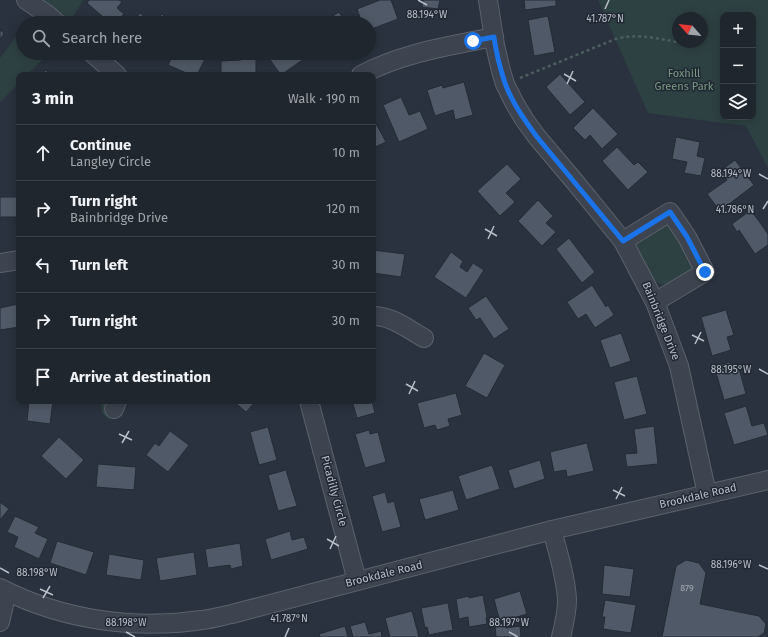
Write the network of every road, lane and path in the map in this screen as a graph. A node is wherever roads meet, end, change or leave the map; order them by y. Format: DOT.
graph roads {
  1 [pos="26,0"];
  2 [pos="488,0"];
  3 [pos="49,16"];
  4 [pos="494,37"];
  5 [pos="672,41"];
  6 [pos="100,60"];
  7 [pos="114,72"];
  8 [pos="368,72"];
  9 [pos="520,78"];
  10 [pos="623,241"];
  11 [pos="16,260"];
  12 [pos="0,262"];
  13 [pos="656,302"];
  14 [pos="376,316"];
  15 [pos="424,338"];
  16 [pos="310,404"];
  17 [pos="768,480"];
  18 [pos="708,494"];
  19 [pos="552,530"];
  20 [pos="357,581"];
  21 [pos="4,590"];
  22 [pos="0,622"];
  23 [pos="561,637"];
  1 -- 3 [label="street"];
  2 -- 4 [label="street, Bainbridge Drive"];
  4 -- 8 [label="street"];
  4 -- 10 [label="street, Bainbridge Drive"];
  5 -- 9 [label="path"];
  6 -- 7 [label="street"];
  10 -- 13 [label="street, Bainbridge Drive"];
  10 -- 13 [label="street"];
  11 -- 12 [label="street"];
  13 -- 18 [label="street, Bainbridge Drive"];
  14 -- 15 [label="street"];
  16 -- 20 [label="street, Picadilly Circle"];
  17 -- 18 [label="street, Brookdale Road"];
  18 -- 19 [label="street, Brookdale Road"];
  19 -- 20 [label="street, Brookdale Road"];
  19 -- 23 [label="street"];
  20 -- 21 [label="street, Brookdale Road"];
  21 -- 22 [label="street"];
}
